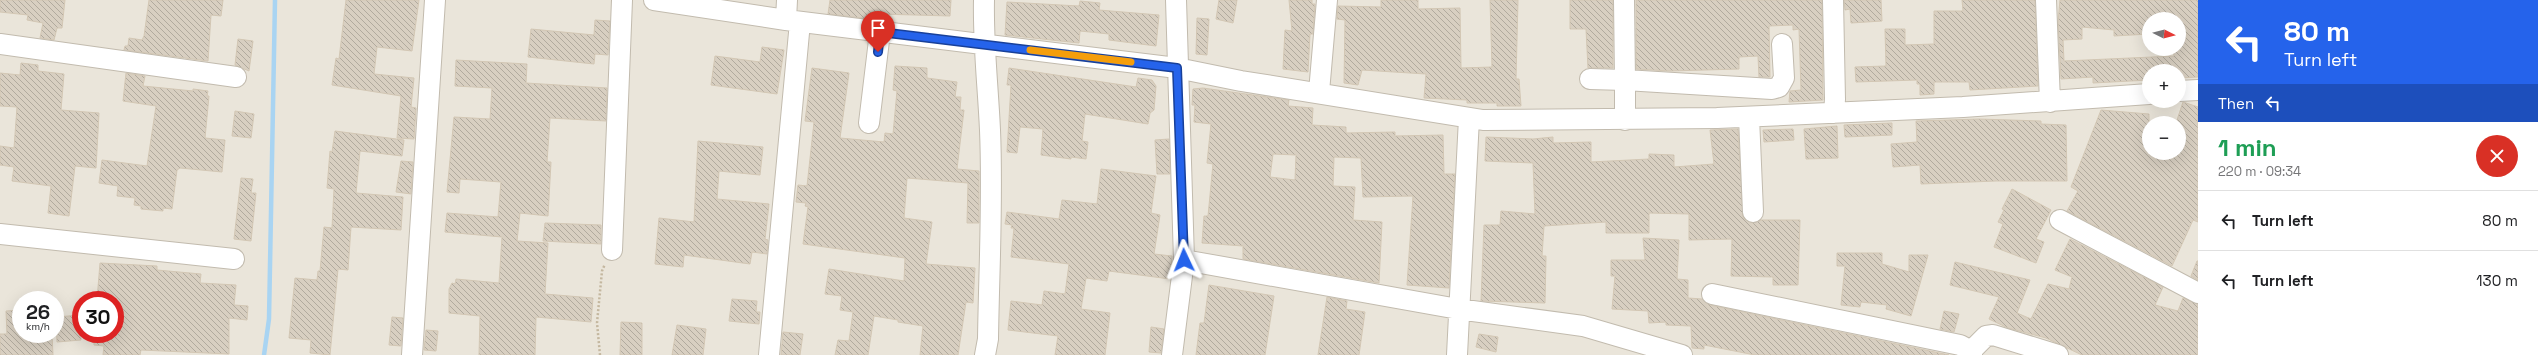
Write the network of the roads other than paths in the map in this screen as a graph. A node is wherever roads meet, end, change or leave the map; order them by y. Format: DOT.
graph roads {
  1 [pos="435,0"];
  2 [pos="622,0"];
  3 [pos="654,0"];
  4 [pos="787,0"];
  5 [pos="984,0"];
  6 [pos="1176,0"];
  7 [pos="1327,0"];
  8 [pos="1624,0"];
  9 [pos="1833,0"];
  10 [pos="2046,0"];
  11 [pos="793,21"];
  12 [pos="880,32"];
  13 [pos="0,44"];
  14 [pos="983,44"];
  15 [pos="1782,44"];
  16 [pos="1177,68"];
  17 [pos="236,77"];
  18 [pos="1590,79"];
  19 [pos="1625,80"];
  20 [pos="2198,90"];
  21 [pos="2186,91"];
  22 [pos="1319,92"];
  23 [pos="2142,95"];
  24 [pos="2050,102"];
  25 [pos="1834,113"];
  26 [pos="1749,117"];
  27 [pos="1469,118"];
  28 [pos="1625,120"];
  29 [pos="868,123"];
  30 [pos="1753,212"];
  31 [pos="2060,220"];
  32 [pos="0,234"];
  33 [pos="612,250"];
  34 [pos="234,259"];
  35 [pos="1184,260"];
  36 [pos="2198,293"];
  37 [pos="1712,294"];
  38 [pos="1458,309"];
  39 [pos="1972,353"];
  40 [pos="412,355"];
  41 [pos="769,355"];
  42 [pos="985,355"];
  43 [pos="1172,355"];
  44 [pos="1457,355"];
  45 [pos="1682,355"];
  46 [pos="2058,355"];
  1 -- 40 [label="street"];
  2 -- 33 [label="street"];
  3 -- 11 [label="street"];
  4 -- 11 [label="street"];
  5 -- 14 [label="street"];
  6 -- 16 [label="street"];
  7 -- 22 [label="street"];
  8 -- 19 [label="street"];
  9 -- 25 [label="street"];
  10 -- 24 [label="street"];
  11 -- 12 [label="street"];
  11 -- 41 [label="street"];
  12 -- 14 [label="street"];
  12 -- 29 [label="street"];
  13 -- 17 [label="street"];
  14 -- 16 [label="street"];
  14 -- 42 [label="street"];
  15 -- 19 [label="street"];
  16 -- 22 [label="street"];
  16 -- 35 [label="street"];
  18 -- 19 [label="street"];
  19 -- 28 [label="street"];
  20 -- 21 [label="street"];
  22 -- 27 [label="street"];
  23 -- 24 [label="street"];
  24 -- 25 [label="street"];
  25 -- 26 [label="street"];
  26 -- 28 [label="street"];
  26 -- 30 [label="street"];
  27 -- 28 [label="street"];
  27 -- 38 [label="street"];
  31 -- 36 [label="street"];
  32 -- 34 [label="street"];
  35 -- 38 [label="street"];
  35 -- 43 [label="street"];
  37 -- 39 [label="street"];
  38 -- 44 [label="street"];
  38 -- 45 [label="street"];
  39 -- 46 [label="street"];
}
